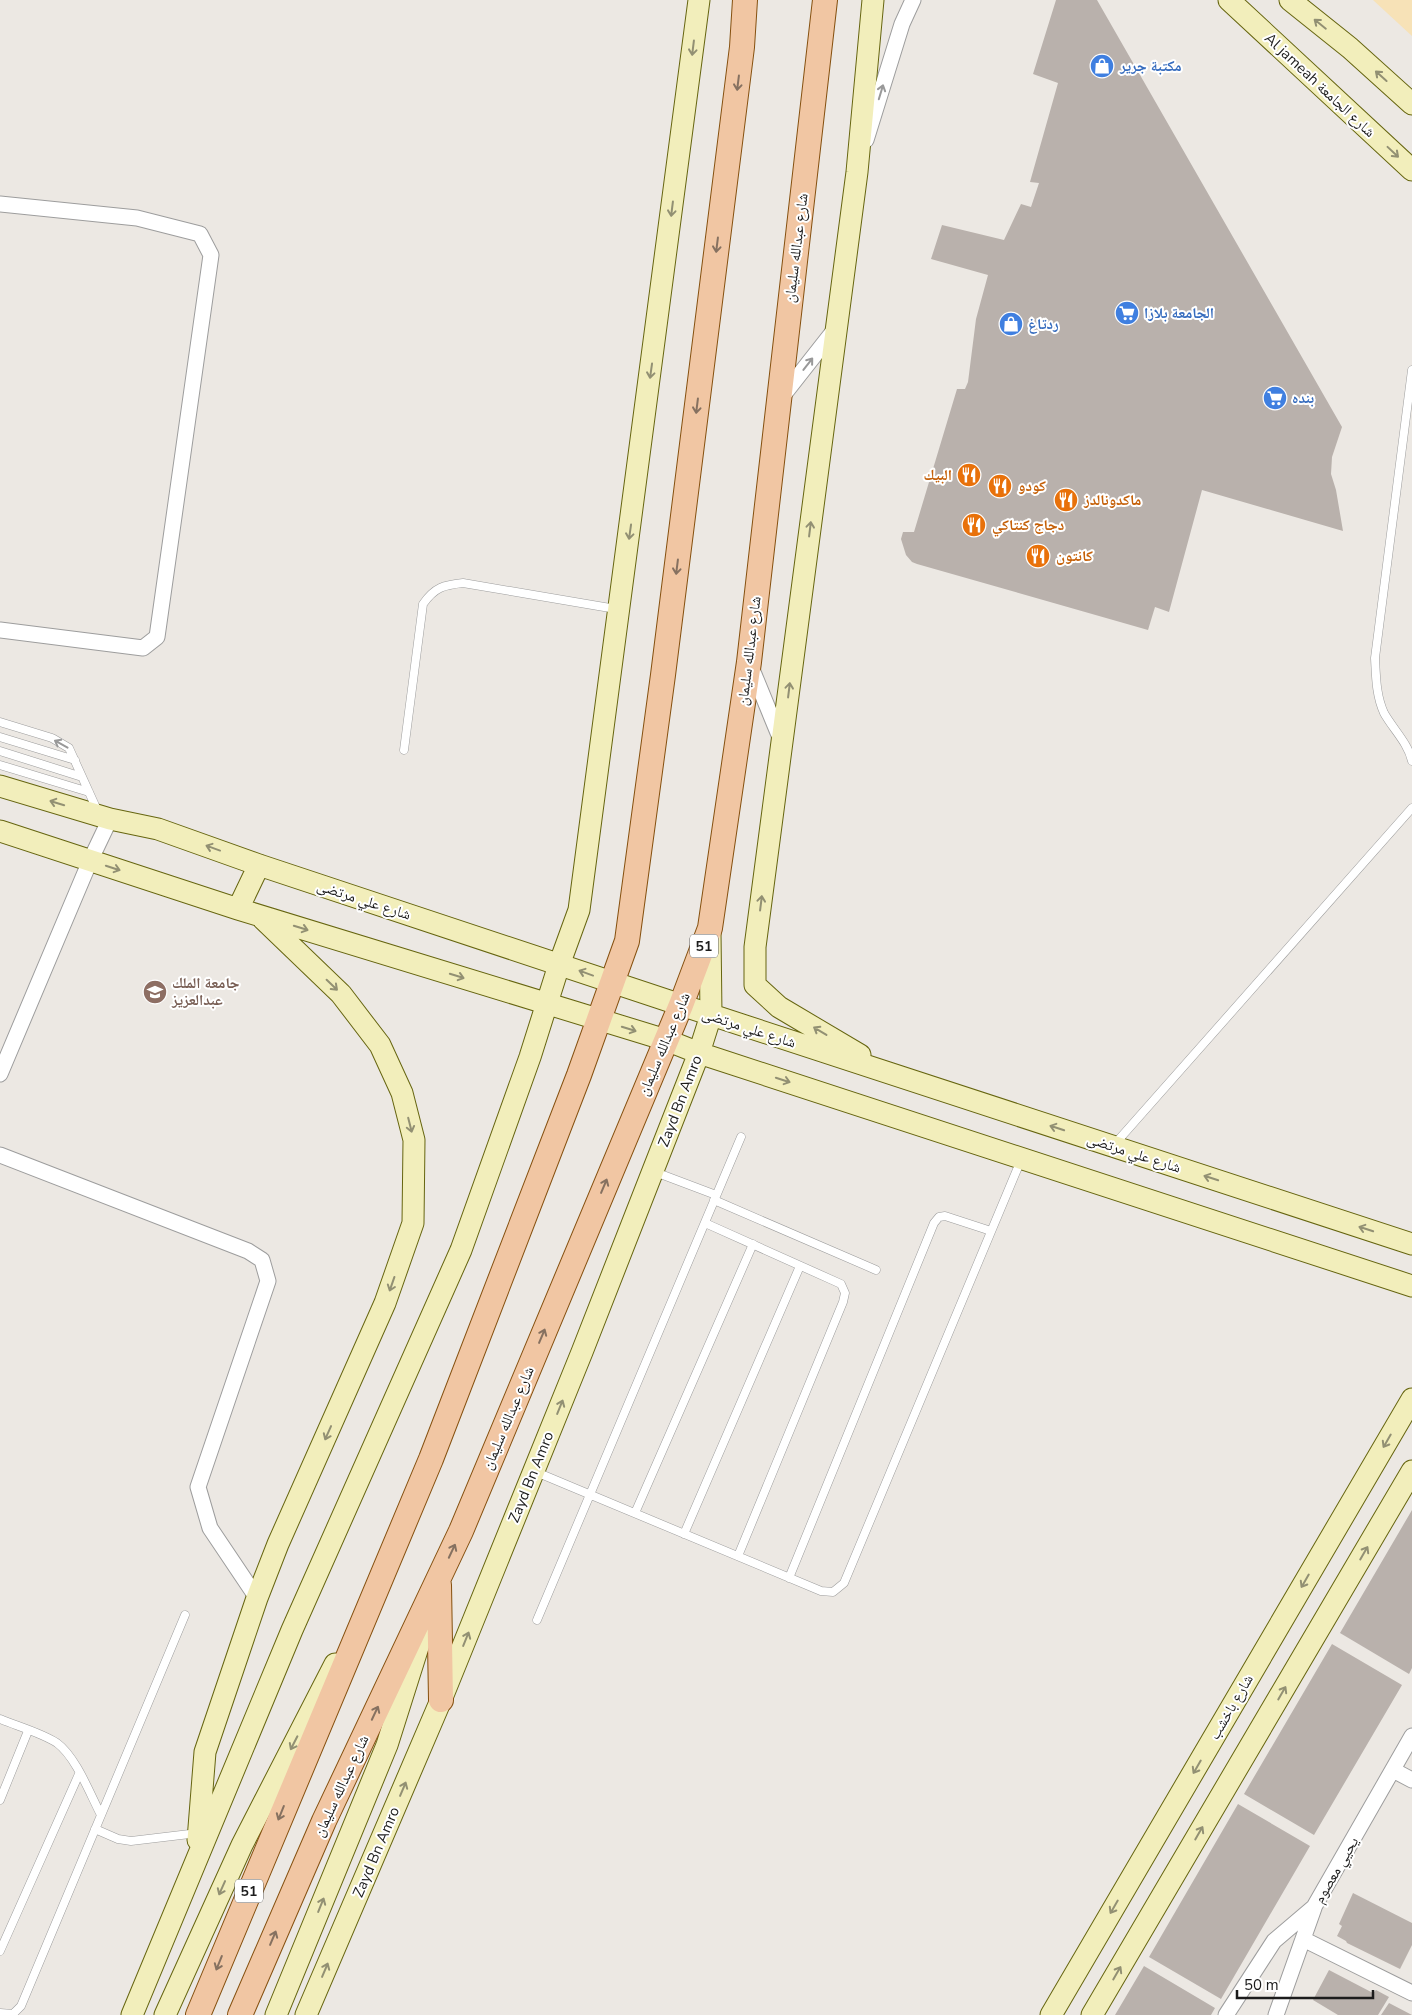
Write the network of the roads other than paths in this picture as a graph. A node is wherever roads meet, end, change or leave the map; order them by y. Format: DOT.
graph roads {
  1 [pos="699,0"];
  2 [pos="745,0"];
  3 [pos="825,0"];
  4 [pos="873,0"];
  5 [pos="913,0"];
  6 [pos="1229,0"];
  7 [pos="1290,0"];
  8 [pos="1412,104"];
  9 [pos="1412,170"];
  10 [pos="857,172"];
  11 [pos="0,204"];
  12 [pos="836,328"];
  13 [pos="1412,370"];
  14 [pos="779,401"];
  15 [pos="620,609"];
  16 [pos="0,630"];
  17 [pos="748,662"];
  18 [pos="0,722"];
  19 [pos="0,737"];
  20 [pos="782,742"];
  21 [pos="404,750"];
  22 [pos="0,751"];
  23 [pos="75,760"];
  24 [pos="1412,761"];
  25 [pos="0,765"];
  26 [pos="82,777"];
  27 [pos="0,786"];
  28 [pos="89,792"];
  29 [pos="1412,808"];
  30 [pos="105,818"];
  31 [pos="0,831"];
  32 [pos="90,861"];
  33 [pos="259,865"];
  34 [pos="238,909"];
  35 [pos="259,916"];
  36 [pos="710,928"];
  37 [pos="559,965"];
  38 [pos="612,983"];
  39 [pos="547,1004"];
  40 [pos="681,1005"];
  41 [pos="711,1015"];
  42 [pos="599,1019"];
  43 [pos="666,1040"];
  44 [pos="699,1052"];
  45 [pos="0,1074"];
  46 [pos="892,1074"];
  47 [pos="741,1137"];
  48 [pos="1112,1146"];
  49 [pos="0,1155"];
  50 [pos="1021,1158"];
  51 [pos="653,1171"];
  52 [pos="715,1197"];
  53 [pos="705,1223"];
  54 [pos="991,1231"];
  55 [pos="753,1244"];
  56 [pos="1412,1244"];
  57 [pos="800,1266"];
  58 [pos="876,1270"];
  59 [pos="1412,1286"];
  60 [pos="1412,1399"];
  61 [pos="534,1471"];
  62 [pos="1412,1471"];
  63 [pos="590,1494"];
  64 [pos="635,1513"];
  65 [pos="684,1534"];
  66 [pos="738,1556"];
  67 [pos="388,1559"];
  68 [pos="789,1578"];
  69 [pos="439,1579"];
  70 [pos="257,1598"];
  71 [pos="185,1615"];
  72 [pos="537,1620"];
  73 [pos="441,1700"];
  74 [pos="0,1719"];
  75 [pos="28,1731"];
  76 [pos="1412,1736"];
  77 [pos="1393,1770"];
  78 [pos="79,1774"];
  79 [pos="1412,1780"];
  80 [pos="0,1800"];
  81 [pos="101,1815"];
  82 [pos="95,1829"];
  83 [pos="203,1833"];
  84 [pos="1314,1907"];
  85 [pos="1303,1940"];
  86 [pos="0,1951"];
  87 [pos="1412,1993"];
  88 [pos="0,2013"];
  89 [pos="132,2015"];
  90 [pos="165,2015"];
  91 [pos="198,2015"];
  92 [pos="240,2015"];
  93 [pos="276,2015"];
  94 [pos="306,2015"];
  95 [pos="1051,2015"];
  96 [pos="1092,2015"];
  97 [pos="1226,2015"];
  98 [pos="1276,2015"];
  1 -- 15 [label="main road, one-way"];
  2 -- 38 [label="main road, 51, one-way"];
  3 -- 14 [label="main road, شارع عبدالله سليمان / 51"];
  4 -- 10 [label="main road"];
  10 -- 5 [label="street, one-way"];
  6 -- 9 [label="main road, Al jameah شارع الجامعة, one-way"];
  8 -- 7 [label="main road, one-way"];
  10 -- 12 [label="main road"];
  11 -- 16 [label="street"];
  14 -- 12 [label="street, one-way"];
  20 -- 12 [label="main road, one-way"];
  13 -- 24 [label="lane"];
  14 -- 17 [label="main road, شارع عبدالله سليمان / 51"];
  15 -- 21 [label="lane"];
  15 -- 37 [label="main road"];
  17 -- 20 [label="street"];
  17 -- 36 [label="main road, شارع عبدالله سليمان / 51"];
  23 -- 18 [label="lane, one-way"];
  19 -- 23 [label="lane"];
  46 -- 20 [label="main road, one-way"];
  22 -- 26 [label="lane"];
  23 -- 26 [label="lane"];
  25 -- 28 [label="lane"];
  26 -- 28 [label="lane"];
  30 -- 27 [label="main road, شارع علي مرتضى, one-way"];
  28 -- 30 [label="lane"];
  29 -- 48 [label="lane"];
  30 -- 32 [label="street"];
  33 -- 30 [label="main road, شارع علي مرتضى, one-way"];
  31 -- 32 [label="main road"];
  32 -- 34 [label="main road, one-way"];
  32 -- 45 [label="street"];
  33 -- 34 [label="main road"];
  33 -- 37 [label="main road, شارع علي مرتضى"];
  34 -- 35 [label="main road"];
  35 -- 39 [label="main road, one-way"];
  35 -- 70 [label="main road, one-way"];
  36 -- 40 [label="main road, شارع عبدالله سليمان / 51"];
  36 -- 41 [label="main road, Zayd Bn Amro"];
  38 -- 37 [label="main road, شارع علي مرتضى, one-way"];
  37 -- 39 [label="main road"];
  38 -- 40 [label="main road, شارع علي مرتضى"];
  38 -- 42 [label="main road, 51"];
  39 -- 42 [label="main road"];
  39 -- 83 [label="main road"];
  40 -- 41 [label="main road, شارع علي مرتضى"];
  40 -- 43 [label="main road, شارع عبدالله سليمان / 51"];
  41 -- 44 [label="main road, Zayd Bn Amro"];
  41 -- 46 [label="main road, شارع علي مرتضى"];
  42 -- 43 [label="main road, one-way"];
  42 -- 67 [label="main road, 51"];
  43 -- 44 [label="main road"];
  69 -- 43 [label="main road, شارع عبدالله سليمان / 51, one-way"];
  44 -- 50 [label="main road, one-way"];
  44 -- 51 [label="main road, Zayd Bn Amro"];
  48 -- 46 [label="main road, شارع علي مرتضى, one-way"];
  47 -- 52 [label="lane"];
  56 -- 48 [label="main road, شارع علي مرتضى, one-way"];
  49 -- 70 [label="street"];
  50 -- 54 [label="lane"];
  50 -- 59 [label="main road"];
  51 -- 52 [label="lane"];
  61 -- 51 [label="main road, Zayd Bn Amro, one-way"];
  52 -- 53 [label="lane"];
  52 -- 58 [label="lane"];
  53 -- 55 [label="lane"];
  53 -- 63 [label="lane"];
  54 -- 68 [label="lane"];
  54 -- 68 [label="lane"];
  55 -- 57 [label="lane"];
  55 -- 64 [label="lane"];
  57 -- 65 [label="lane"];
  57 -- 66 [label="lane"];
  60 -- 95 [label="main road, شارع باخشب, one-way"];
  61 -- 63 [label="lane"];
  73 -- 61 [label="main road, Zayd Bn Amro, one-way"];
  96 -- 62 [label="main road, one-way"];
  63 -- 64 [label="lane"];
  63 -- 72 [label="lane"];
  64 -- 65 [label="lane"];
  65 -- 66 [label="lane"];
  66 -- 68 [label="lane"];
  67 -- 90 [label="main road, one-way"];
  67 -- 91 [label="main road, 51, one-way"];
  69 -- 73 [label="main road"];
  92 -- 69 [label="main road, شارع عبدالله سليمان / 51, one-way"];
  93 -- 69 [label="main road, one-way"];
  70 -- 83 [label="main road"];
  71 -- 81 [label="lane"];
  94 -- 73 [label="main road, Zayd Bn Amro, one-way"];
  74 -- 75 [label="lane"];
  75 -- 78 [label="lane"];
  75 -- 80 [label="lane"];
  76 -- 77 [label="street, يحيي معصوم"];
  77 -- 79 [label="street"];
  77 -- 84 [label="street, يحيي معصوم"];
  78 -- 81 [label="lane"];
  78 -- 86 [label="lane"];
  81 -- 82 [label="lane"];
  82 -- 83 [label="lane"];
  82 -- 88 [label="lane"];
  83 -- 89 [label="main road"];
  84 -- 85 [label="street"];
  84 -- 97 [label="street, يحيي معصوم"];
  85 -- 87 [label="street"];
  85 -- 98 [label="street"];
}
